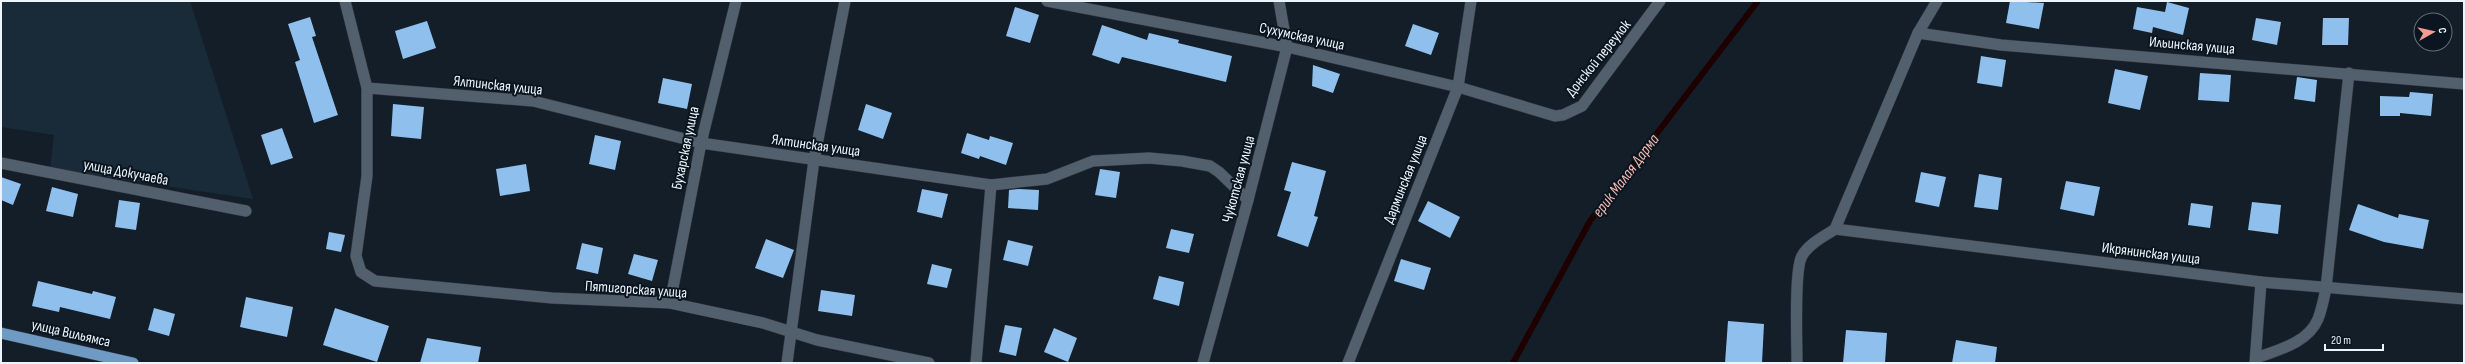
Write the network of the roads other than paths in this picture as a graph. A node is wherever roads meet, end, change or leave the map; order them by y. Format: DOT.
graph roads {
  1 [pos="345,1"];
  2 [pos="736,1"];
  3 [pos="845,1"];
  4 [pos="1047,1"];
  5 [pos="1279,1"];
  6 [pos="1471,1"];
  7 [pos="1660,1"];
  8 [pos="1937,1"];
  9 [pos="1918,33"];
  10 [pos="1288,47"];
  11 [pos="2350,73"];
  12 [pos="2464,84"];
  13 [pos="1458,87"];
  14 [pos="367,88"];
  15 [pos="1547,113"];
  16 [pos="701,143"];
  17 [pos="814,160"];
  18 [pos="1,163"];
  19 [pos="991,185"];
  20 [pos="1248,200"];
  21 [pos="246,211"];
  22 [pos="1835,229"];
  23 [pos="2261,282"];
  24 [pos="2326,288"];
  25 [pos="2464,299"];
  26 [pos="670,303"];
  27 [pos="793,332"];
  28 [pos="1,333"];
  29 [pos="2256,360"];
  30 [pos="127,362"];
  31 [pos="787,363"];
  32 [pos="929,363"];
  33 [pos="976,363"];
  34 [pos="1203,363"];
  35 [pos="1348,363"];
  36 [pos="1797,363"];
  1 -- 14 [label="street"];
  2 -- 16 [label="street, Бухарская улица"];
  3 -- 17 [label="street"];
  4 -- 10 [label="street, Сухумская улица"];
  5 -- 10 [label="street, Чукотская улица"];
  6 -- 13 [label="street, Дарминская улица"];
  7 -- 15 [label="street, Донской переулок"];
  8 -- 9 [label="street"];
  9 -- 11 [label="street, Ильинская улица"];
  9 -- 22 [label="street"];
  10 -- 13 [label="street, Сухумская улица"];
  10 -- 20 [label="street, Чукотская улица"];
  11 -- 12 [label="street, Ильинская улица"];
  11 -- 24 [label="street"];
  13 -- 15 [label="street, Сухумская улица"];
  13 -- 35 [label="street, Дарминская улица"];
  14 -- 16 [label="street, Ялтинская улица"];
  14 -- 26 [label="street, Пятигорская улица"];
  16 -- 17 [label="street, Ялтинская улица"];
  16 -- 26 [label="street, Бухарская улица"];
  17 -- 19 [label="street, Ялтинская улица"];
  17 -- 27 [label="street"];
  18 -- 21 [label="street, улица Докучаева"];
  19 -- 20 [label="street, Ялтинская улица"];
  19 -- 33 [label="street"];
  20 -- 34 [label="street, Чукотская улица"];
  22 -- 23 [label="street, Икрянинская улица"];
  22 -- 36 [label="street"];
  23 -- 24 [label="street, Икрянинская улица"];
  23 -- 29 [label="street"];
  24 -- 25 [label="street, Икрянинская улица"];
  24 -- 29 [label="street"];
  26 -- 27 [label="street, Пятигорская улица"];
  27 -- 31 [label="street"];
  27 -- 32 [label="street, Пятигорская улица"];
  28 -- 30 [label="main road, улица Вильямса"];
}
